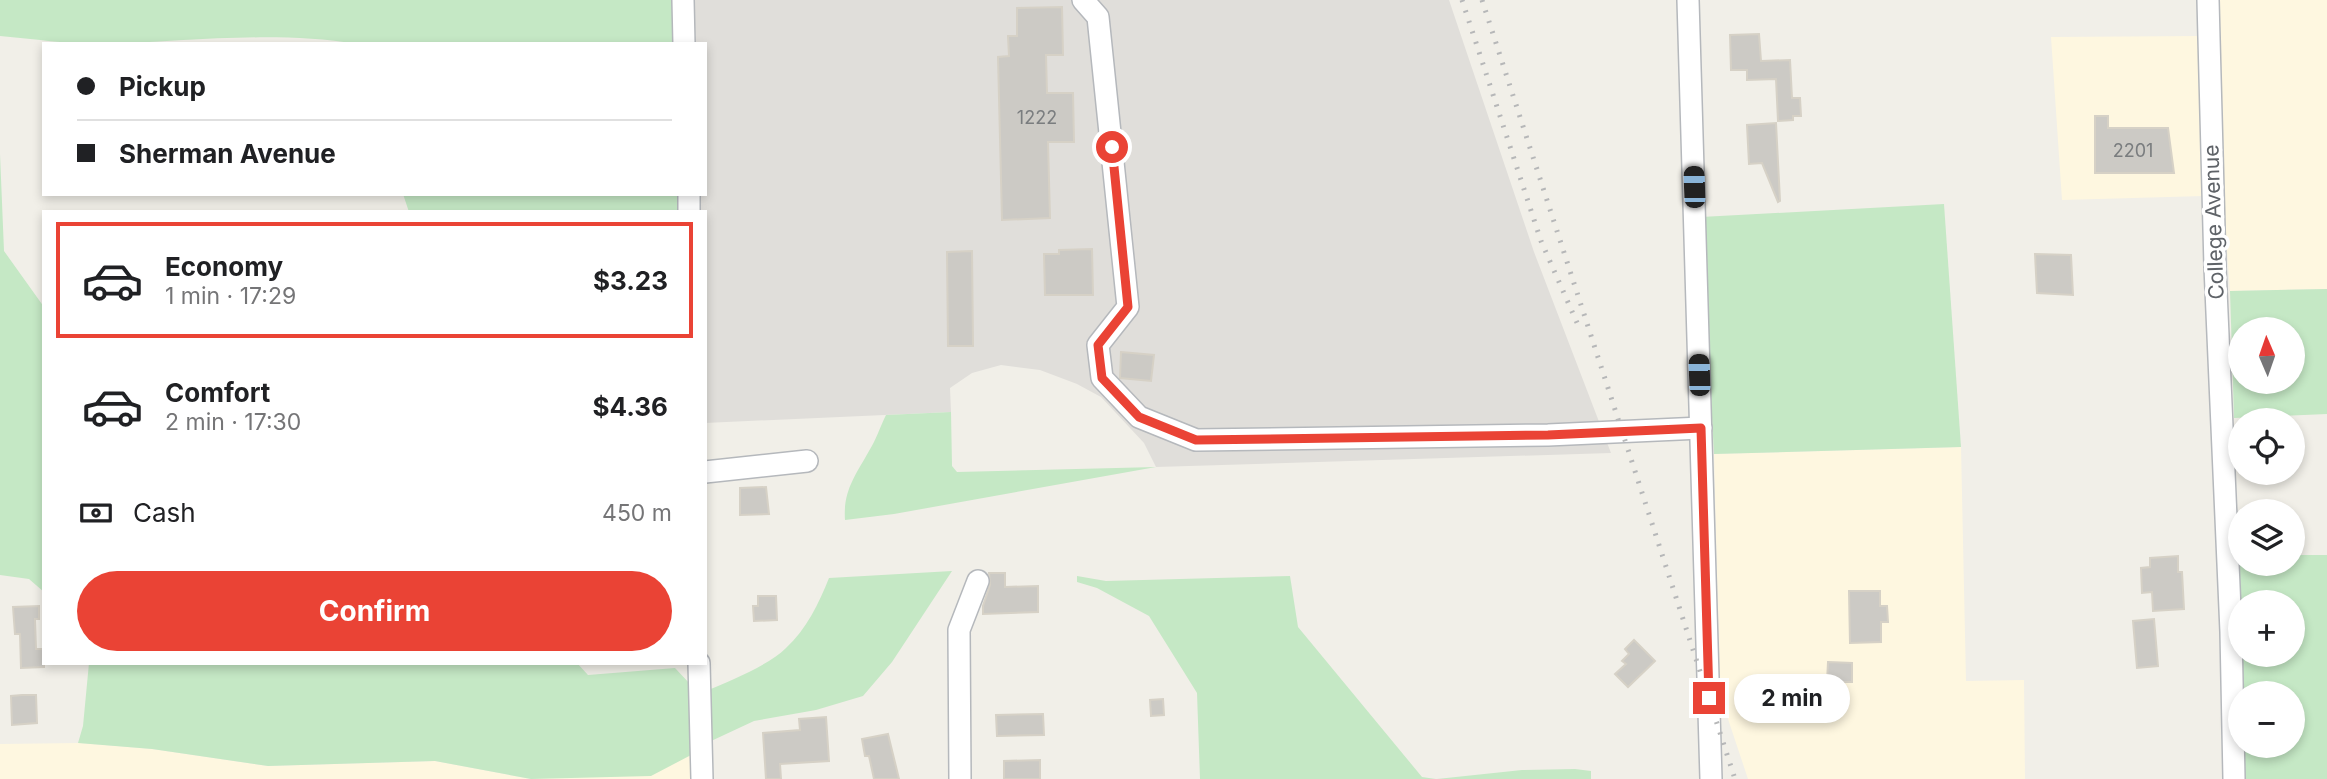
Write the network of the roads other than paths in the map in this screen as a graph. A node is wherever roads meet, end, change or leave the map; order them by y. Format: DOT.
graph roads {
  1 [pos="683,0"];
  2 [pos="1083,0"];
  3 [pos="1688,0"];
  4 [pos="2208,0"];
  5 [pos="684,42"];
  6 [pos="1701,428"];
  7 [pos="807,461"];
  8 [pos="707,472"];
  9 [pos="978,581"];
  10 [pos="699,665"];
  11 [pos="702,779"];
  12 [pos="960,779"];
  13 [pos="1711,779"];
  14 [pos="2234,779"];
  1 -- 5 [label="street"];
  2 -- 6 [label="street"];
  3 -- 6 [label="street"];
  4 -- 14 [label="street, College Avenue"];
  6 -- 13 [label="street"];
  7 -- 8 [label="street"];
  9 -- 12 [label="street"];
  10 -- 11 [label="street"];
}
